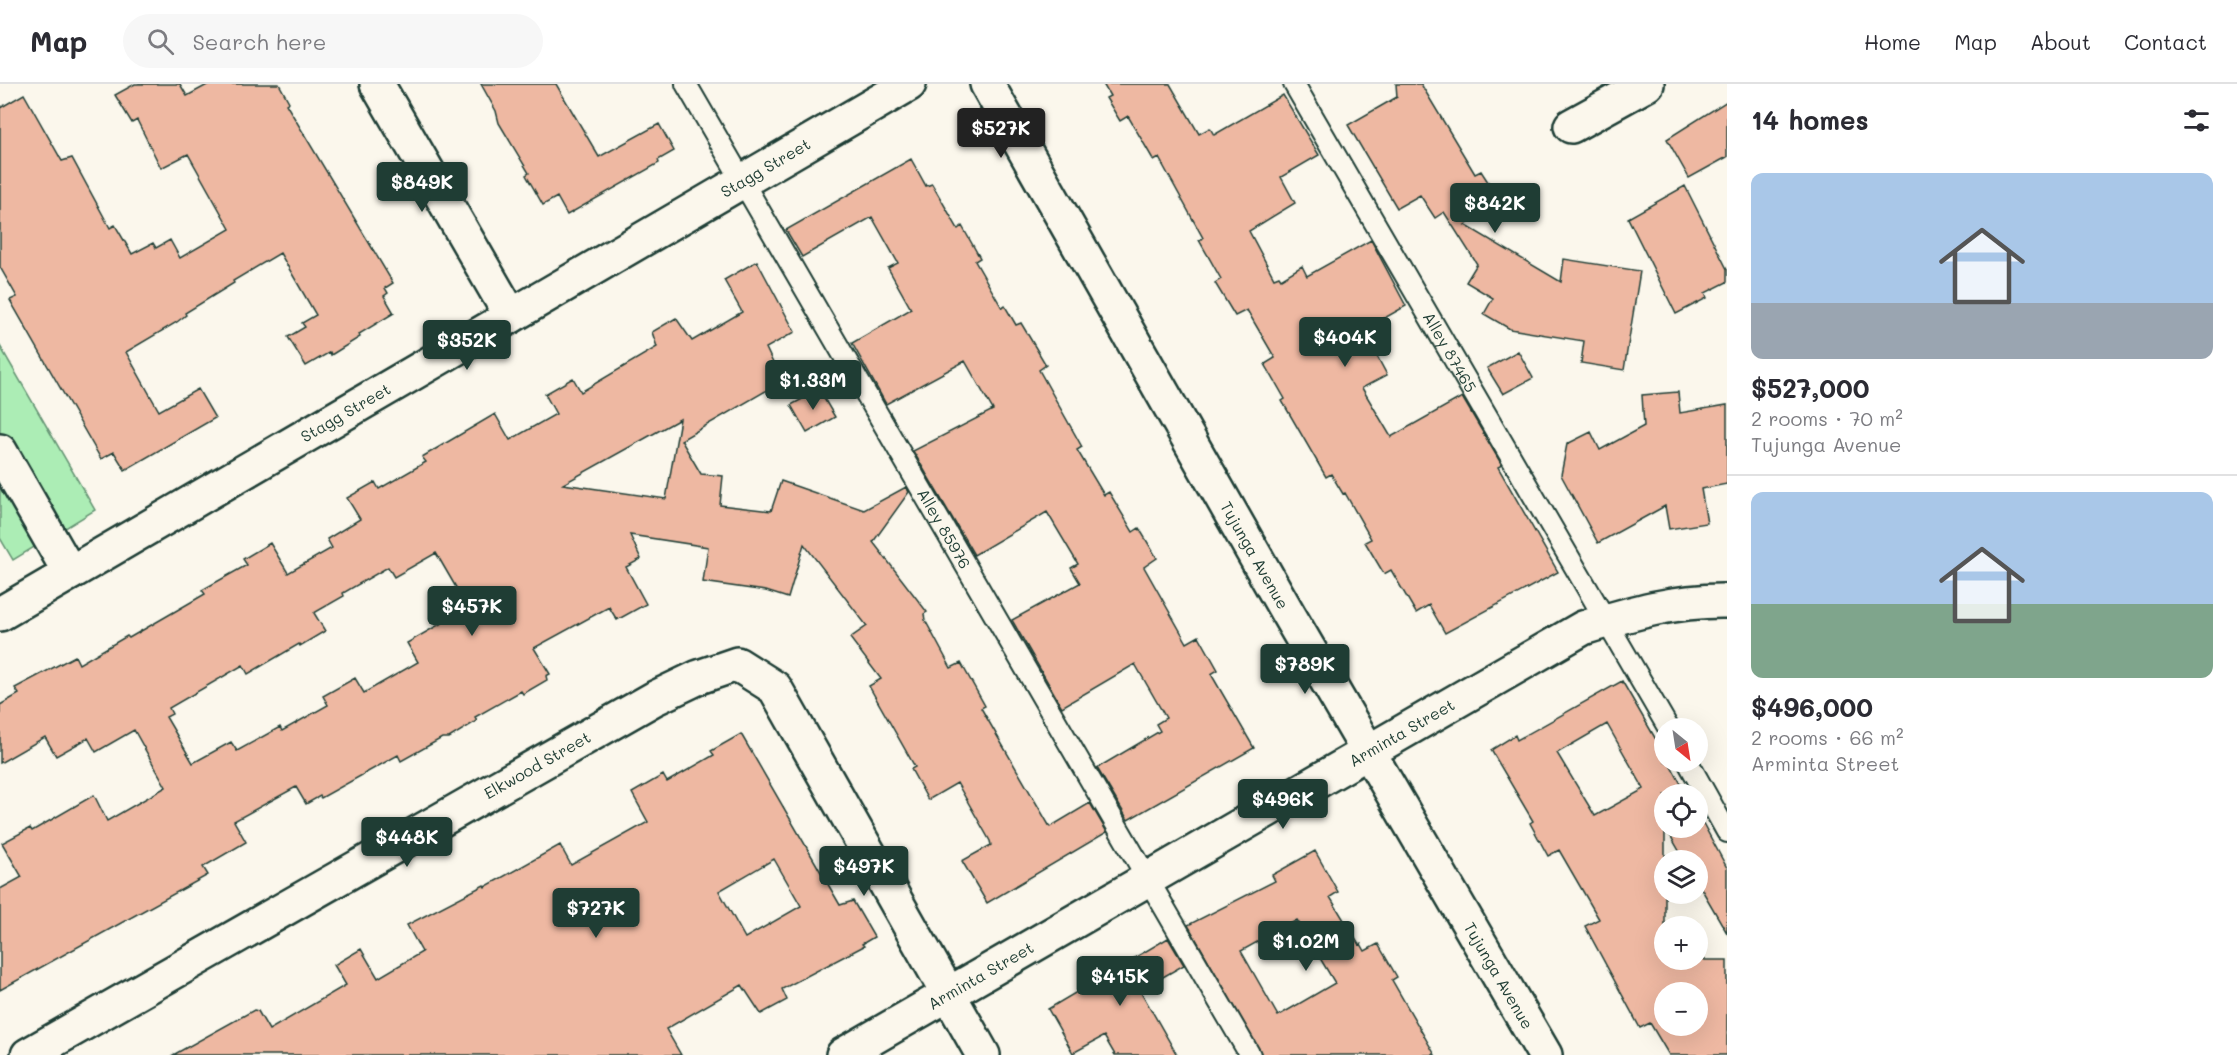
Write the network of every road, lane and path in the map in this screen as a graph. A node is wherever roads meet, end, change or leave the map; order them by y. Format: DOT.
graph roads {
  1 [pos="377,84"];
  2 [pos="686,84"];
  3 [pos="909,84"];
  4 [pos="987,84"];
  5 [pos="1294,84"];
  6 [pos="1647,84"];
  7 [pos="1571,126"];
  8 [pos="742,179"];
  9 [pos="511,316"];
  10 [pos="0,451"];
  11 [pos="70,573"];
  12 [pos="1727,601"];
  13 [pos="0,614"];
  14 [pos="1607,620"];
  15 [pos="1663,718"];
  16 [pos="1367,752"];
  17 [pos="1694,772"];
  18 [pos="1727,832"];
  19 [pos="1148,879"];
  20 [pos="948,994"];
  21 [pos="28,1055"];
  22 [pos="843,1055"];
  23 [pos="983,1055"];
  24 [pos="1250,1055"];
  25 [pos="1545,1055"];
  1 -- 9 [label="street"];
  2 -- 8 [label="lane, Alley 85976"];
  3 -- 8 [label="street, Stagg Street"];
  4 -- 16 [label="street, Tujunga Avenue"];
  5 -- 14 [label="lane, Alley 87465"];
  6 -- 7 [label="street"];
  8 -- 9 [label="street, Stagg Street"];
  8 -- 19 [label="lane, Alley 85976"];
  9 -- 11 [label="street, Stagg Street"];
  10 -- 11 [label="street"];
  11 -- 13 [label="street, Stagg Street"];
  12 -- 14 [label="street, Arminta Street"];
  14 -- 15 [label="lane, Alley 87465"];
  14 -- 16 [label="street, Arminta Street"];
  16 -- 19 [label="street, Arminta Street"];
  16 -- 25 [label="street, Tujunga Avenue"];
  17 -- 18 [label="lane"];
  19 -- 20 [label="street, Arminta Street"];
  19 -- 24 [label="lane, Alley 85976"];
  20 -- 21 [label="street, Elkwood Street"];
  20 -- 22 [label="street, Arminta Street"];
  20 -- 23 [label="street"];
}
